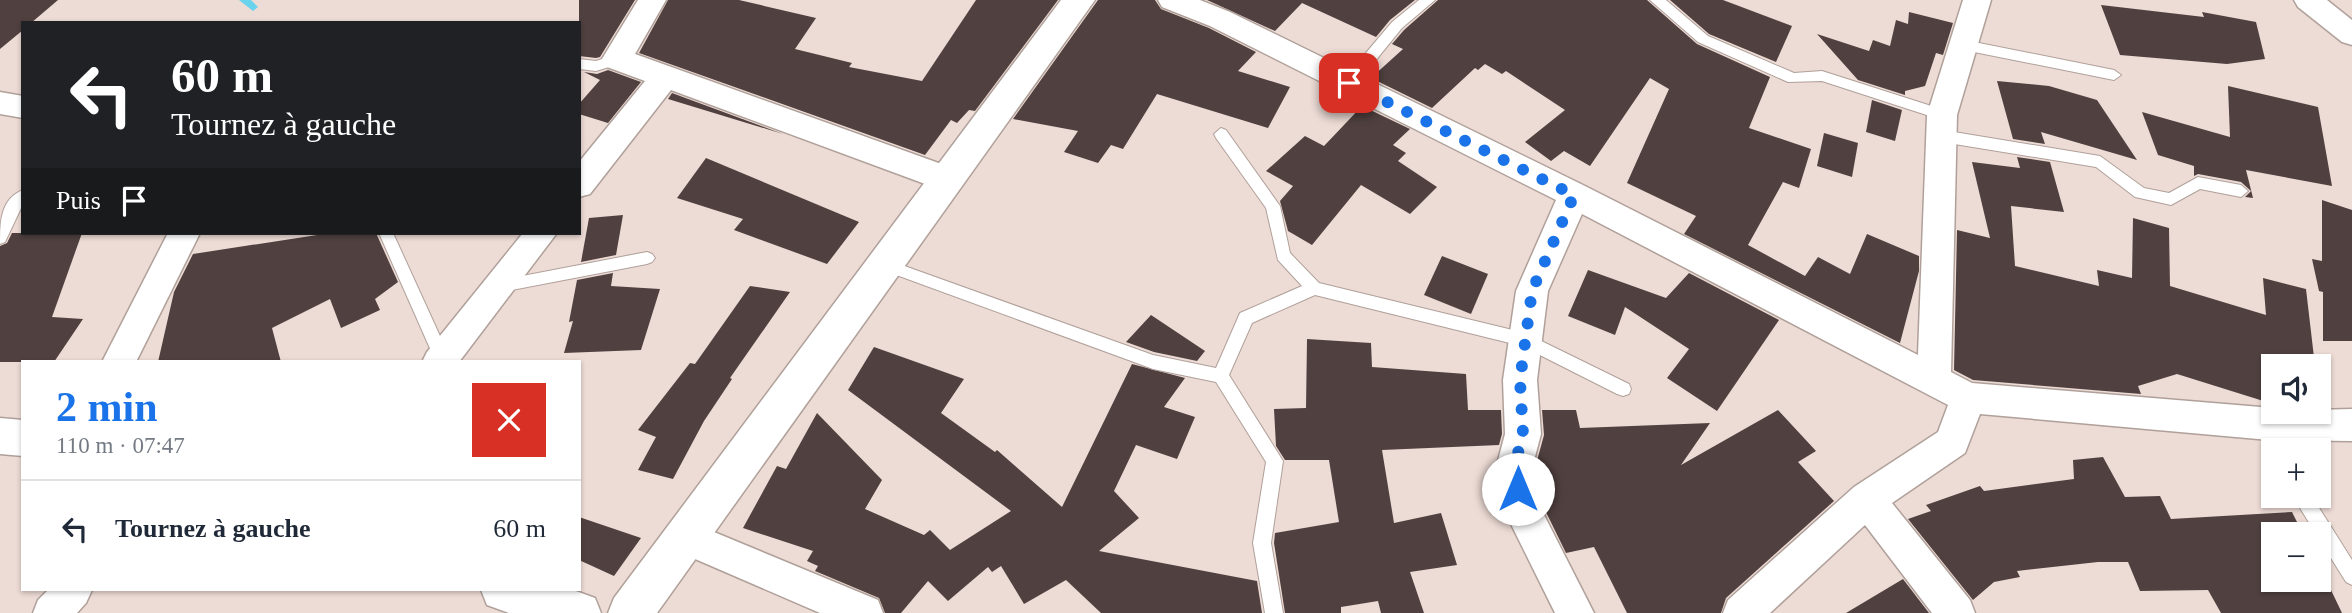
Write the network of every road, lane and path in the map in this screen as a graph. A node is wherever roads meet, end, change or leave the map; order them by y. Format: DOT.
graph roads {
  1 [pos="652,0"];
  2 [pos="1079,0"];
  3 [pos="1172,0"];
  4 [pos="1428,0"];
  5 [pos="1657,0"];
  6 [pos="1977,0"];
  7 [pos="2328,8"];
  8 [pos="2352,35"];
  9 [pos="1964,46"];
  10 [pos="617,59"];
  11 [pos="581,64"];
  12 [pos="2114,75"];
  13 [pos="665,77"];
  14 [pos="1349,83"];
  15 [pos="0,103"];
  16 [pos="21,107"];
  17 [pos="1942,125"];
  18 [pos="1221,134"];
  19 [pos="947,179"];
  20 [pos="581,182"];
  21 [pos="2241,191"];
  22 [pos="1574,195"];
  23 [pos="21,198"];
  24 [pos="183,235"];
  25 [pos="387,235"];
  26 [pos="539,235"];
  27 [pos="0,238"];
  28 [pos="647,258"];
  29 [pos="885,265"];
  30 [pos="499,287"];
  31 [pos="1314,288"];
  32 [pos="1525,340"];
  33 [pos="120,360"];
  34 [pos="441,360"];
  35 [pos="1221,376"];
  36 [pos="1934,380"];
  37 [pos="1623,389"];
  38 [pos="1968,398"];
  39 [pos="2352,425"];
  40 [pos="0,436"];
  41 [pos="2273,437"];
  42 [pos="21,438"];
  43 [pos="1867,499"];
  44 [pos="2309,508"];
  45 [pos="685,537"];
  46 [pos="2352,576"];
  47 [pos="72,591"];
  48 [pos="506,591"];
  49 [pos="52,613"];
  50 [pos="579,613"];
  51 [pos="631,613"];
  52 [pos="864,613"];
  53 [pos="1274,613"];
  54 [pos="1575,613"];
  55 [pos="1742,613"];
  56 [pos="1956,613"];
  1 -- 10 [label="street"];
  2 -- 19 [label="street"];
  3 -- 14 [label="street"];
  4 -- 14 [label="lane"];
  5 -- 17 [label="lane"];
  6 -- 9 [label="street"];
  7 -- 8 [label="street"];
  9 -- 12 [label="lane"];
  9 -- 17 [label="street"];
  10 -- 11 [label="lane"];
  10 -- 13 [label="street"];
  13 -- 19 [label="street"];
  13 -- 20 [label="street"];
  14 -- 22 [label="street"];
  15 -- 16 [label="street"];
  17 -- 21 [label="lane"];
  17 -- 36 [label="street"];
  18 -- 31 [label="lane"];
  19 -- 29 [label="street"];
  22 -- 32 [label="street"];
  22 -- 36 [label="street"];
  23 -- 27 [label="lane"];
  24 -- 33 [label="street"];
  25 -- 34 [label="lane"];
  26 -- 30 [label="street"];
  28 -- 30 [label="lane"];
  29 -- 35 [label="lane"];
  29 -- 45 [label="street"];
  30 -- 34 [label="street"];
  31 -- 32 [label="lane"];
  31 -- 35 [label="lane"];
  32 -- 37 [label="lane"];
  32 -- 54 [label="street"];
  35 -- 53 [label="lane"];
  36 -- 38 [label="street"];
  38 -- 41 [label="street"];
  38 -- 43 [label="street"];
  39 -- 41 [label="street"];
  40 -- 42 [label="street"];
  43 -- 55 [label="street"];
  43 -- 56 [label="street"];
  44 -- 46 [label="lane"];
  45 -- 51 [label="street"];
  45 -- 52 [label="street"];
  47 -- 49 [label="street"];
  48 -- 50 [label="street"];
}
